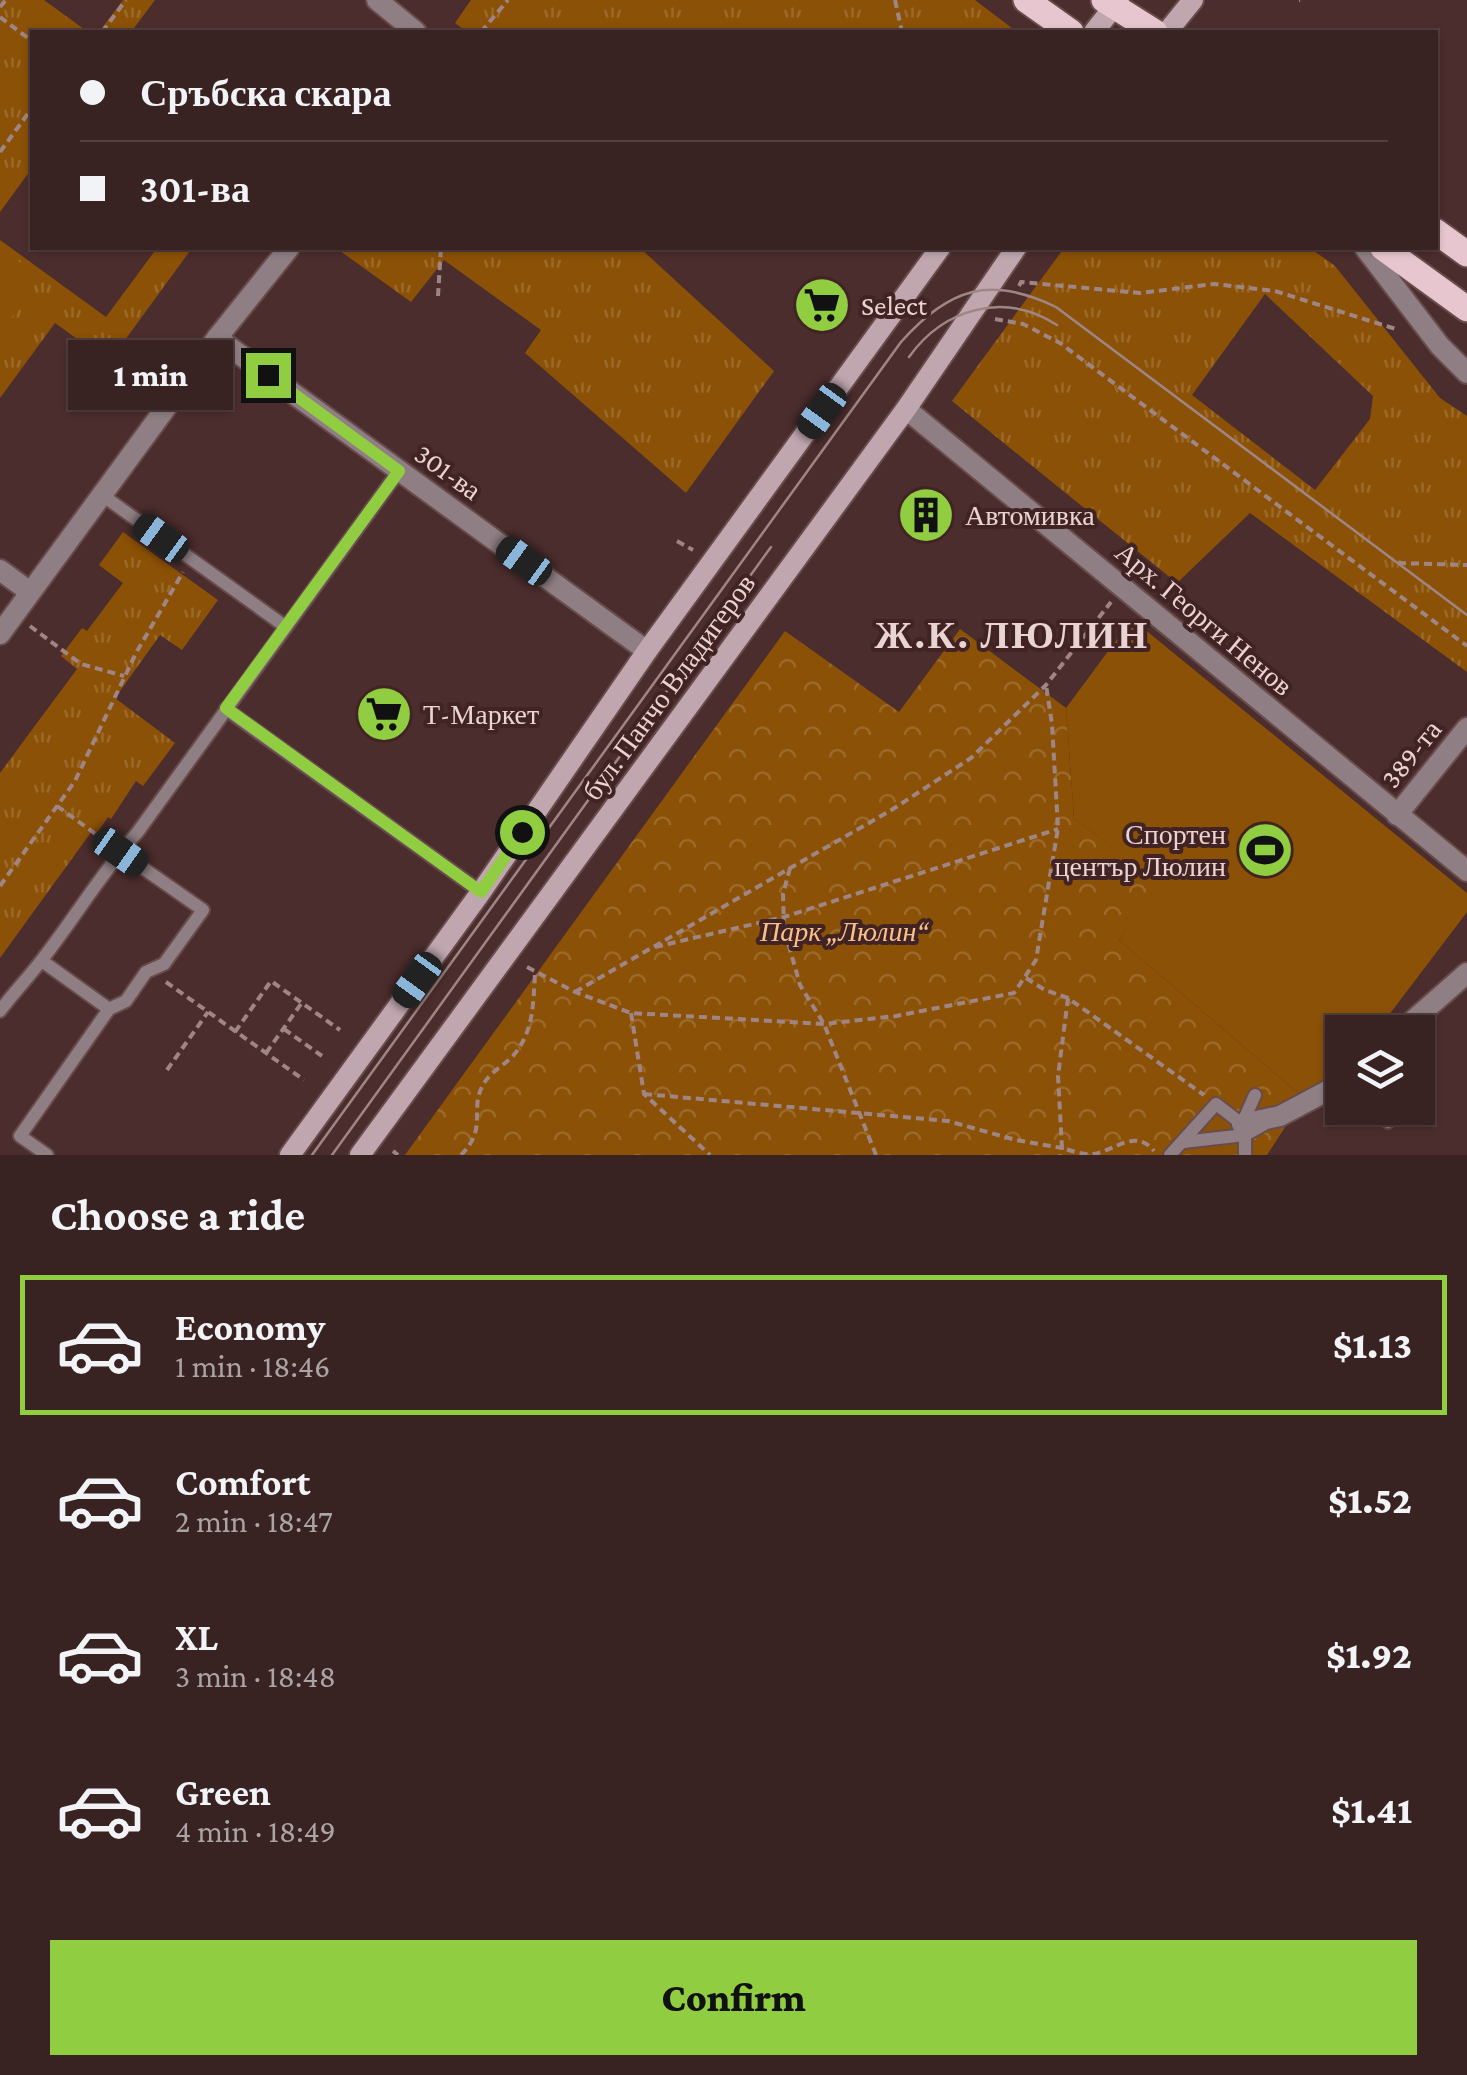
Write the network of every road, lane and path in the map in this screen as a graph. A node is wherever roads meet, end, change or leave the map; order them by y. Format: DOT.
graph roads {
  1 [pos="6,0"];
  2 [pos="126,0"];
  3 [pos="377,0"];
  4 [pos="508,0"];
  5 [pos="895,0"];
  6 [pos="1026,0"];
  7 [pos="1193,0"];
  8 [pos="1112,2"];
  9 [pos="0,8"];
  10 [pos="0,17"];
  11 [pos="104,30"];
  12 [pos="415,30"];
  13 [pos="483,30"];
  14 [pos="902,30"];
  15 [pos="1069,30"];
  16 [pos="1095,30"];
  17 [pos="1151,30"];
  18 [pos="1169,30"];
  19 [pos="30,40"];
  20 [pos="30,111"];
  21 [pos="0,152"];
  22 [pos="1438,233"];
  23 [pos="287,250"];
  24 [pos="441,250"];
  25 [pos="939,250"];
  26 [pos="1015,250"];
  27 [pos="1368,250"];
  28 [pos="1386,250"];
  29 [pos="1467,254"];
  30 [pos="1022,282"];
  31 [pos="438,296"];
  32 [pos="1463,298"];
  33 [pos="995,319"];
  34 [pos="1404,332"];
  35 [pos="217,338"];
  36 [pos="1467,373"];
  37 [pos="906,408"];
  38 [pos="399,471"];
  39 [pos="102,495"];
  40 [pos="677,540"];
  41 [pos="692,550"];
  42 [pos="191,559"];
  43 [pos="1398,563"];
  44 [pos="1467,564"];
  45 [pos="0,570"];
  46 [pos="1122,587"];
  47 [pos="30,592"];
  48 [pos="14,615"];
  49 [pos="286,627"];
  50 [pos="0,634"];
  51 [pos="1467,646"];
  52 [pos="647,651"];
  53 [pos="124,676"];
  54 [pos="1046,686"];
  55 [pos="226,708"];
  56 [pos="1467,728"];
  57 [pos="57,806"];
  58 [pos="1397,815"];
  59 [pos="1058,828"];
  60 [pos="120,852"];
  61 [pos="790,868"];
  62 [pos="1467,871"];
  63 [pos="0,886"];
  64 [pos="481,892"];
  65 [pos="784,917"];
  66 [pos="650,948"];
  67 [pos="42,961"];
  68 [pos="527,967"];
  69 [pos="150,971"];
  70 [pos="535,972"];
  71 [pos="1467,973"];
  72 [pos="1026,978"];
  73 [pos="575,992"];
  74 [pos="1068,998"];
  75 [pos="302,1003"];
  76 [pos="109,1009"];
  77 [pos="0,1011"];
  78 [pos="208,1012"];
  79 [pos="631,1013"];
  80 [pos="1419,1015"];
  81 [pos="824,1024"];
  82 [pos="284,1028"];
  83 [pos="340,1030"];
  84 [pos="236,1032"];
  85 [pos="266,1053"];
  86 [pos="322,1056"];
  87 [pos="166,1070"];
  88 [pos="304,1080"];
  89 [pos="1325,1092"];
  90 [pos="644,1094"];
  91 [pos="1255,1095"];
  92 [pos="1216,1104"];
  93 [pos="858,1113"];
  94 [pos="1244,1130"];
  95 [pos="1184,1142"];
  96 [pos="1062,1148"];
  97 [pos="47,1155"];
  98 [pos="290,1155"];
  99 [pos="360,1155"];
  100 [pos="461,1155"];
  101 [pos="710,1155"];
  102 [pos="876,1155"];
  103 [pos="1060,1155"];
  104 [pos="1156,1155"];
  105 [pos="1170,1155"];
  106 [pos="1245,1155"];
  1 -- 9 [label="path"];
  2 -- 11 [label="path"];
  3 -- 12 [label="street"];
  4 -- 13 [label="path"];
  5 -- 14 [label="path"];
  6 -- 15 [label="main road"];
  7 -- 18 [label="main road"];
  8 -- 16 [label="main road"];
  8 -- 17 [label="main road"];
  10 -- 19 [label="path"];
  20 -- 21 [label="path"];
  22 -- 29 [label="main road"];
  23 -- 35 [label="street"];
  24 -- 31 [label="path"];
  25 -- 52 [label="main road, бул. Панчо Владигеров"];
  26 -- 37 [label="main road, бул. Панчо Владигеров"];
  27 -- 36 [label="street"];
  28 -- 32 [label="main road"];
  30 -- 34 [label="path"];
  33 -- 51 [label="path"];
  35 -- 38 [label="street, 301-ва"];
  35 -- 39 [label="street"];
  37 -- 46 [label="street, Арх. Георги Ненов"];
  37 -- 99 [label="main road, бул. Панчо Владигеров"];
  38 -- 49 [label="lane"];
  38 -- 52 [label="street, 301-ва"];
  39 -- 42 [label="lane"];
  39 -- 47 [label="street"];
  40 -- 41 [label="path"];
  42 -- 49 [label="lane"];
  42 -- 53 [label="path"];
  43 -- 44 [label="path"];
  45 -- 47 [label="street"];
  46 -- 54 [label="path"];
  46 -- 58 [label="street, Арх. Георги Ненов"];
  47 -- 48 [label="street"];
  48 -- 50 [label="street"];
  48 -- 53 [label="path"];
  49 -- 55 [label="lane"];
  52 -- 64 [label="main road, бул. Панчо Владигеров"];
  53 -- 57 [label="path"];
  54 -- 59 [label="path"];
  54 -- 61 [label="path"];
  55 -- 60 [label="lane"];
  55 -- 64 [label="lane"];
  56 -- 58 [label="street, 389-та"];
  57 -- 60 [label="path"];
  57 -- 63 [label="path"];
  58 -- 62 [label="street, Арх. Георги Ненов"];
  59 -- 65 [label="path"];
  59 -- 72 [label="path"];
  60 -- 67 [label="lane"];
  60 -- 69 [label="lane"];
  61 -- 65 [label="path"];
  61 -- 66 [label="path"];
  64 -- 98 [label="main road, бул. Панчо Владигеров"];
  65 -- 66 [label="path"];
  65 -- 81 [label="path"];
  66 -- 73 [label="path"];
  67 -- 76 [label="lane"];
  67 -- 77 [label="lane"];
  68 -- 70 [label="path"];
  69 -- 76 [label="lane"];
  69 -- 78 [label="path"];
  70 -- 73 [label="path"];
  70 -- 100 [label="path"];
  71 -- 80 [label="street"];
  72 -- 74 [label="path"];
  72 -- 81 [label="path"];
  73 -- 79 [label="path"];
  74 -- 92 [label="path"];
  74 -- 96 [label="path"];
  75 -- 82 [label="path"];
  75 -- 83 [label="path"];
  75 -- 84 [label="path"];
  76 -- 97 [label="lane"];
  78 -- 84 [label="path"];
  78 -- 87 [label="path"];
  79 -- 81 [label="path"];
  79 -- 90 [label="path"];
  81 -- 93 [label="path"];
  82 -- 85 [label="path"];
  82 -- 86 [label="path"];
  84 -- 85 [label="path"];
  85 -- 88 [label="path"];
  89 -- 94 [label="street"];
  90 -- 93 [label="path"];
  90 -- 101 [label="path"];
  91 -- 94 [label="lane"];
  92 -- 94 [label="lane"];
  92 -- 95 [label="lane"];
  93 -- 96 [label="path"];
  93 -- 102 [label="path"];
  94 -- 95 [label="lane"];
  94 -- 106 [label="lane"];
  95 -- 105 [label="lane"];
  96 -- 103 [label="path"];
  96 -- 104 [label="path"];
}
